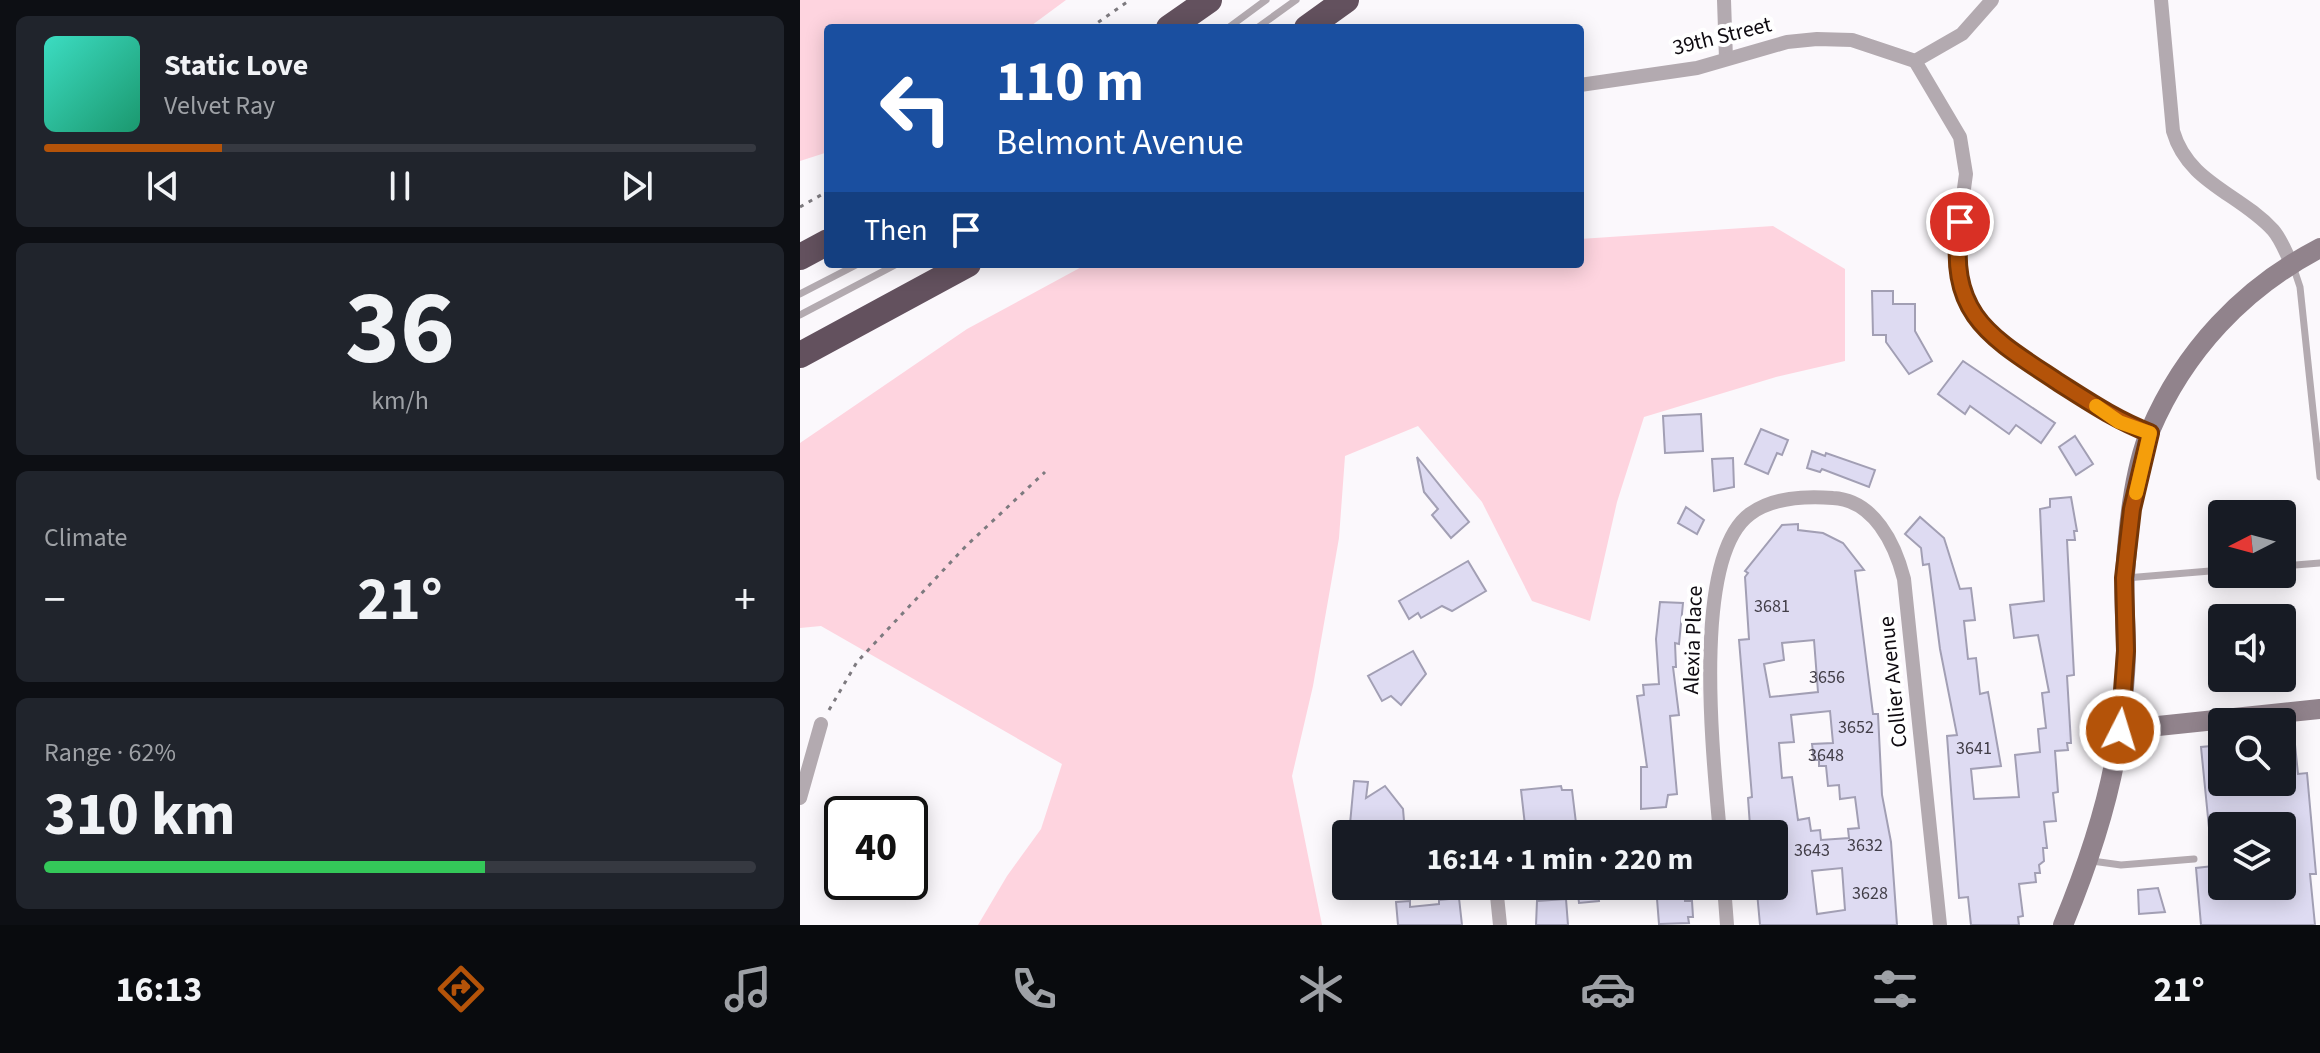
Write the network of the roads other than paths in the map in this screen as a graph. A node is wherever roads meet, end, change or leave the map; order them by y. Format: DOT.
graph roads {
  1 [pos="1209,0"];
  2 [pos="1266,0"];
  3 [pos="1296,0"];
  4 [pos="1346,0"];
  5 [pos="1724,0"];
  6 [pos="1992,0"];
  7 [pos="2161,0"];
  8 [pos="1175,24"];
  9 [pos="1233,24"];
  10 [pos="1263,24"];
  11 [pos="1313,24"];
  12 [pos="1726,59"];
  13 [pos="1915,61"];
  14 [pos="1584,84"];
  15 [pos="824,244"];
  16 [pos="2320,248"];
  17 [pos="800,257"];
  18 [pos="2291,263"];
  19 [pos="850,268"];
  20 [pos="889,268"];
  21 [pos="961,268"];
  22 [pos="800,294"];
  23 [pos="800,315"];
  24 [pos="800,355"];
  25 [pos="2150,433"];
  26 [pos="2320,477"];
  27 [pos="1803,497"];
  28 [pos="2320,563"];
  29 [pos="2296,565"];
  30 [pos="2208,571"];
  31 [pos="2124,578"];
  32 [pos="2320,709"];
  33 [pos="821,724"];
  34 [pos="2120,730"];
  35 [pos="800,798"];
  36 [pos="1719,820"];
  37 [pos="2194,859"];
  38 [pos="2090,860"];
  39 [pos="1497,900"];
  40 [pos="1725,900"];
  41 [pos="1500,925"];
  42 [pos="1727,925"];
  43 [pos="1940,925"];
  44 [pos="2063,925"];
  1 -- 8 [label="highway"];
  2 -- 9 [label="lane"];
  3 -- 10 [label="lane"];
  4 -- 11 [label="highway"];
  5 -- 12 [label="street"];
  6 -- 13 [label="street"];
  7 -- 18 [label="street"];
  12 -- 13 [label="street, 39th Street"];
  12 -- 14 [label="street, 39th Street"];
  13 -- 25 [label="street"];
  15 -- 17 [label="highway"];
  16 -- 18 [label="street"];
  18 -- 25 [label="street"];
  18 -- 26 [label="lane"];
  19 -- 22 [label="lane"];
  20 -- 23 [label="lane"];
  21 -- 24 [label="highway"];
  25 -- 31 [label="street"];
  27 -- 36 [label="street, Alexia Place"];
  27 -- 43 [label="street, Collier Avenue"];
  28 -- 29 [label="lane"];
  30 -- 31 [label="lane"];
  31 -- 34 [label="street"];
  32 -- 34 [label="street"];
  33 -- 35 [label="street"];
  34 -- 38 [label="street"];
  37 -- 38 [label="lane"];
  38 -- 44 [label="street"];
  39 -- 41 [label="street"];
  40 -- 42 [label="street"];
}
